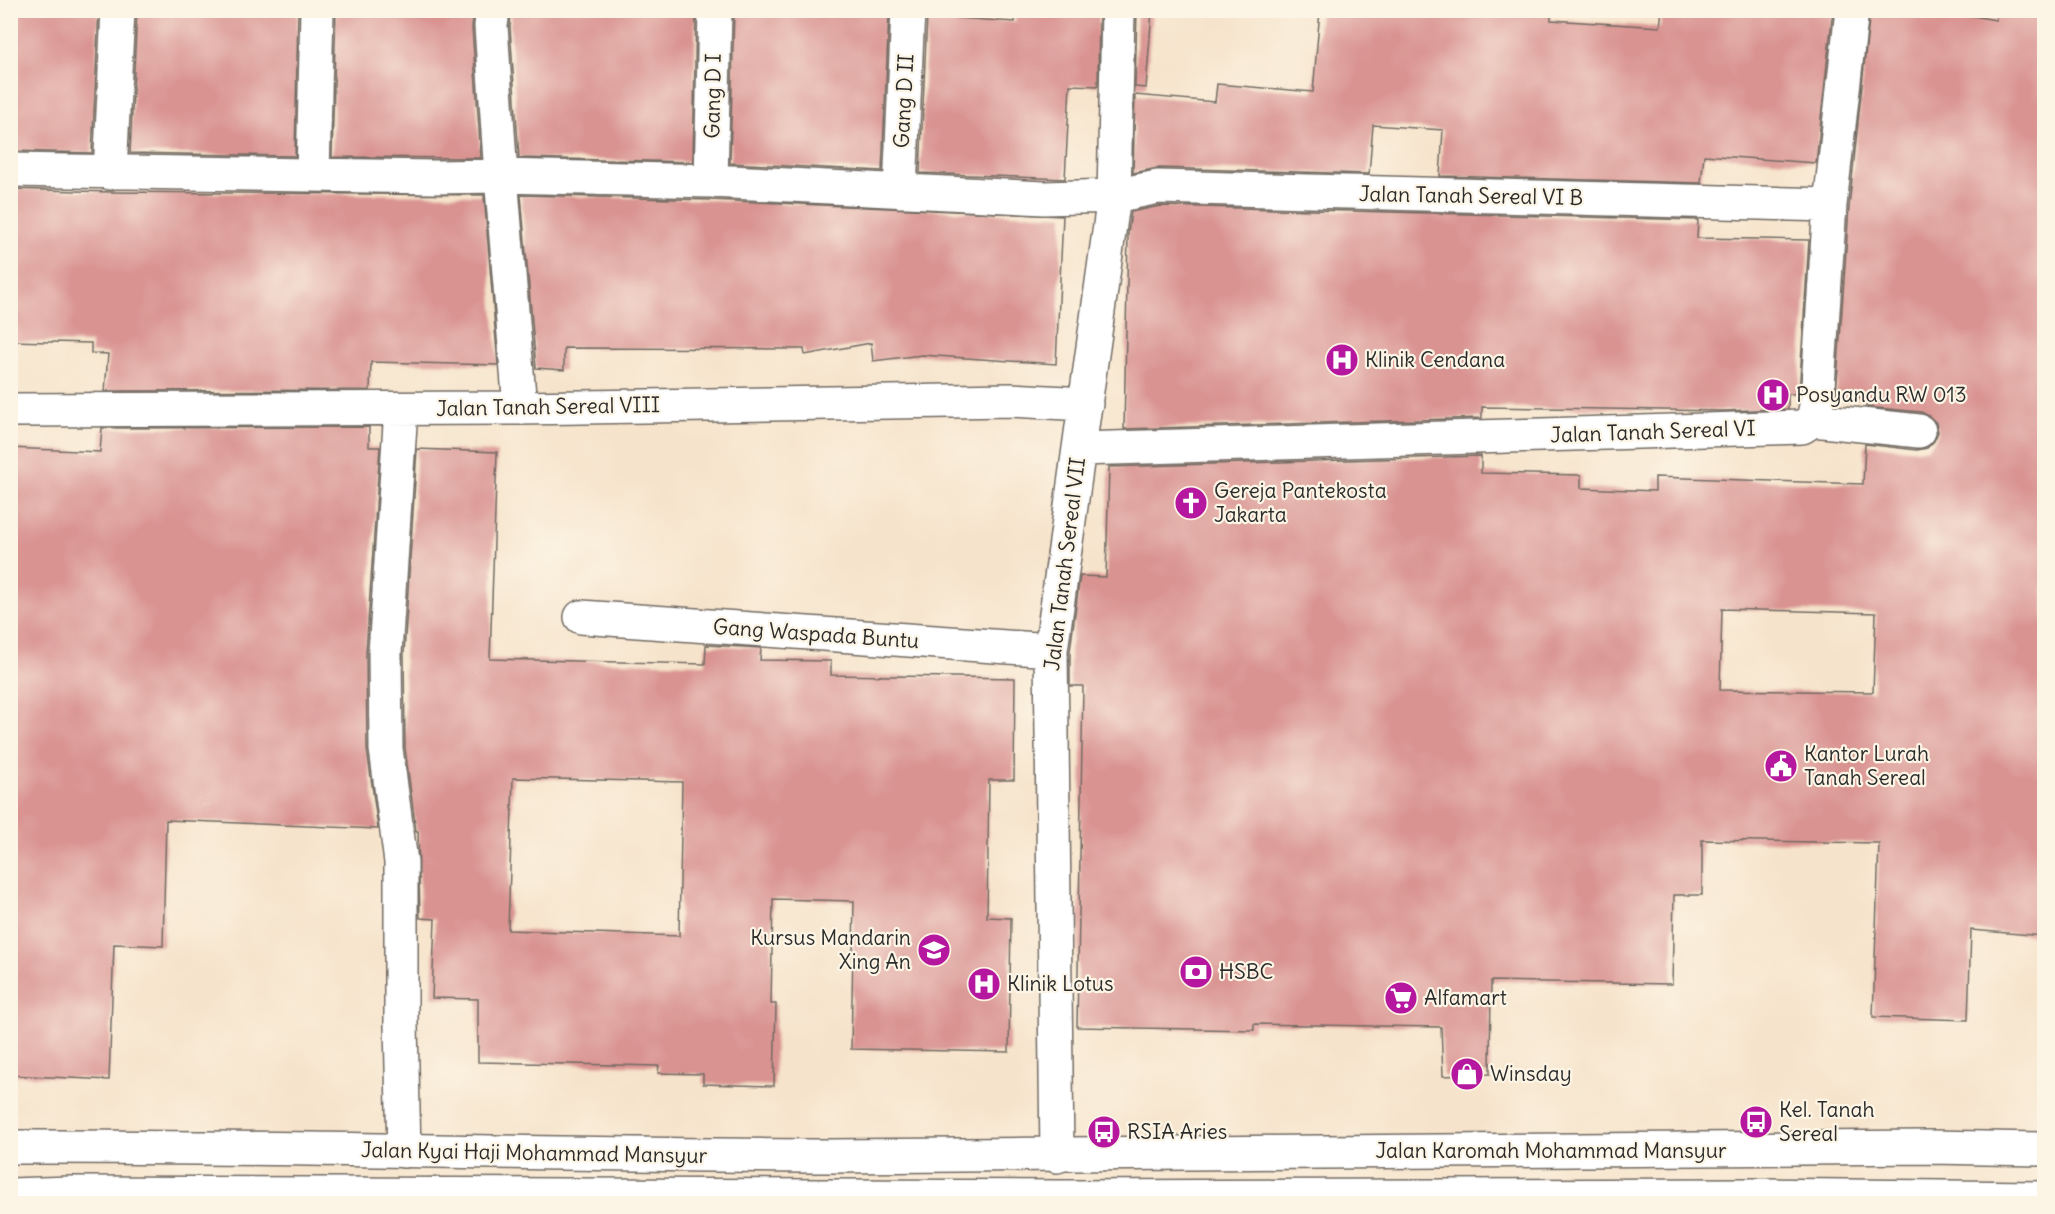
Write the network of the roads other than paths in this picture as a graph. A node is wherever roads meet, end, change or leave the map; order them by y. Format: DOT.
graph roads {
  1 [pos="118,10"];
  2 [pos="317,10"];
  3 [pos="493,10"];
  4 [pos="715,10"];
  5 [pos="909,10"];
  6 [pos="1118,10"];
  7 [pos="1852,10"];
  8 [pos="10,170"];
  9 [pos="110,172"];
  10 [pos="312,175"];
  11 [pos="501,176"];
  12 [pos="711,182"];
  13 [pos="900,191"];
  14 [pos="1114,196"];
  15 [pos="1830,205"];
  16 [pos="1086,404"];
  17 [pos="520,408"];
  18 [pos="401,409"];
  19 [pos="10,410"];
  20 [pos="1813,420"];
  21 [pos="1918,431"];
  22 [pos="1078,448"];
  23 [pos="581,617"];
  24 [pos="1051,650"];
  25 [pos="10,1147"];
  26 [pos="70,1147"];
  27 [pos="1788,1149"];
  28 [pos="2044,1149"];
  29 [pos="404,1151"];
  30 [pos="1057,1156"];
  31 [pos="71,1193"];
  32 [pos="10,1195"];
  33 [pos="1789,1196"];
  34 [pos="1059,1197"];
  35 [pos="649,1200"];
  36 [pos="1629,1200"];
  37 [pos="2044,1201"];
  1 -- 9 [label="street"];
  2 -- 10 [label="street"];
  3 -- 11 [label="street"];
  4 -- 12 [label="street, Gang D I"];
  5 -- 13 [label="street, Gang D II"];
  6 -- 14 [label="street, Jalan Tanah Sereal VII"];
  7 -- 15 [label="street"];
  8 -- 9 [label="street, Jalan Tanah Sereal VI B"];
  9 -- 10 [label="street, Jalan Tanah Sereal VI B"];
  10 -- 11 [label="street, Jalan Tanah Sereal VI B"];
  11 -- 12 [label="street, Jalan Tanah Sereal VI B"];
  11 -- 17 [label="street"];
  12 -- 13 [label="street, Jalan Tanah Sereal VI B"];
  13 -- 14 [label="street, Jalan Tanah Sereal VI B"];
  14 -- 15 [label="street, Jalan Tanah Sereal VI B"];
  14 -- 16 [label="street, Jalan Tanah Sereal VII"];
  15 -- 20 [label="street"];
  16 -- 17 [label="street, Jalan Tanah Sereal VIII"];
  16 -- 22 [label="street, Jalan Tanah Sereal VII"];
  17 -- 18 [label="street, Jalan Tanah Sereal VIII"];
  18 -- 19 [label="street, Jalan Tanah Sereal VIII"];
  18 -- 29 [label="street"];
  20 -- 21 [label="street"];
  20 -- 22 [label="street, Jalan Tanah Sereal VI"];
  22 -- 24 [label="street, Jalan Tanah Sereal VII"];
  23 -- 24 [label="street, Gang Waspada Buntu"];
  24 -- 30 [label="street, Jalan Tanah Sereal VII"];
  25 -- 26 [label="street, Jalan Kyai Haji Mohammad Mansyur"];
  26 -- 29 [label="street, Jalan Kyai Haji Mohammad Mansyur"];
  26 -- 31 [label="street"];
  27 -- 28 [label="street, Jalan Karomah Mohammad Mansyur"];
  27 -- 30 [label="street, Jalan Karomah Mohammad Mansyur"];
  27 -- 33 [label="street"];
  29 -- 30 [label="street, Jalan Kyai Haji Mohammad Mansyur"];
  30 -- 34 [label="street, Jalan Tanah Sereal VII"];
  31 -- 32 [label="street, Jalan Kyai Haji Mohammad Mansyur"];
  31 -- 35 [label="street, Jalan Kyai Haji Mohammad Mansyur"];
  33 -- 36 [label="street"];
  33 -- 37 [label="street"];
  34 -- 35 [label="street, Jalan Kyai Haji Mohammad Mansyur"];
  34 -- 36 [label="street"];
}
